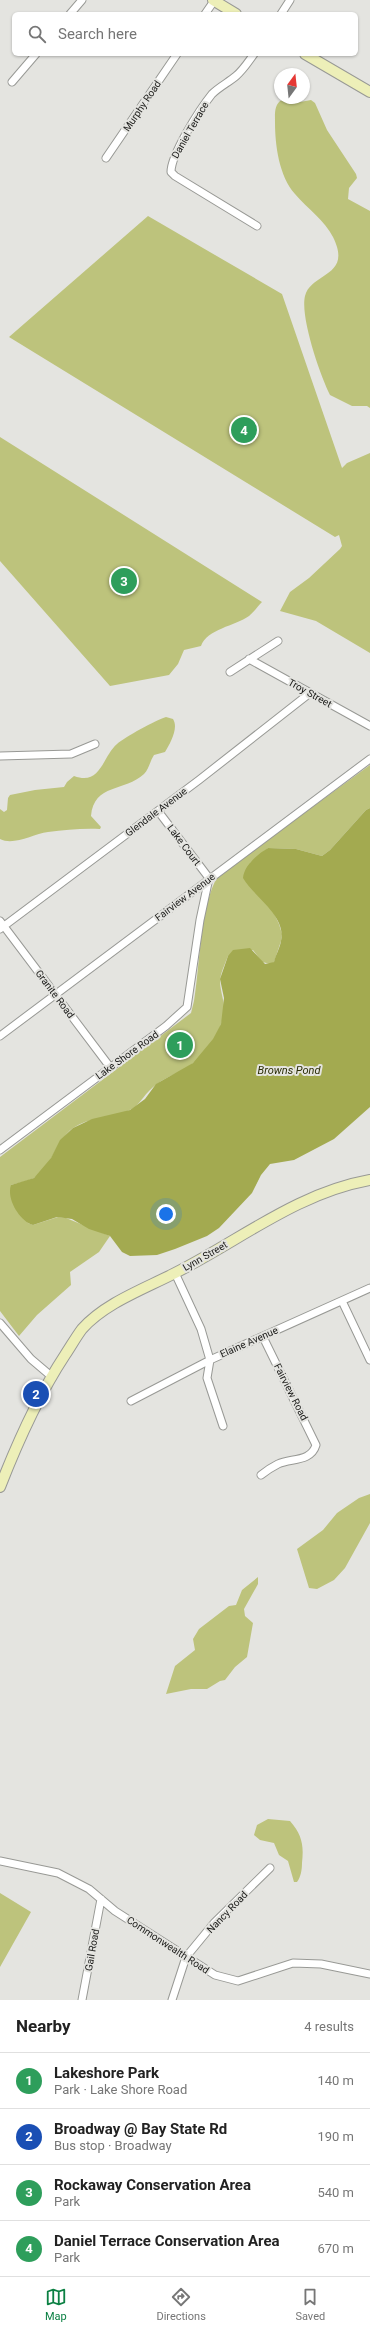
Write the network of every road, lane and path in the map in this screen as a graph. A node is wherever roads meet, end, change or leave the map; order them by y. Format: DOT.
graph roads {
  1 [pos="82,0"];
  2 [pos="214,0"];
  3 [pos="290,0"];
  4 [pos="72,12"];
  5 [pos="206,12"];
  6 [pos="233,12"];
  7 [pos="282,12"];
  8 [pos="34,56"];
  9 [pos="176,56"];
  10 [pos="253,56"];
  11 [pos="308,56"];
  12 [pos="12,82"];
  13 [pos="370,92"];
  14 [pos="106,158"];
  15 [pos="257,226"];
  16 [pos="278,641"];
  17 [pos="249,659"];
  18 [pos="230,672"];
  19 [pos="310,693"];
  20 [pos="370,726"];
  21 [pos="95,744"];
  22 [pos="0,756"];
  23 [pos="370,759"];
  24 [pos="158,811"];
  25 [pos="209,878"];
  26 [pos="1,926"];
  27 [pos="55,994"];
  28 [pos="0,1036"];
  29 [pos="110,1067"];
  30 [pos="0,1150"];
  31 [pos="370,1180"];
  32 [pos="175,1273"];
  33 [pos="370,1288"];
  34 [pos="342,1301"];
  35 [pos="0,1323"];
  36 [pos="263,1337"];
  37 [pos="210,1360"];
  38 [pos="370,1360"];
  39 [pos="51,1376"];
  40 [pos="131,1401"];
  41 [pos="223,1426"];
  42 [pos="261,1475"];
  43 [pos="0,1487"];
  44 [pos="0,1861"];
  45 [pos="270,1868"];
  46 [pos="101,1899"];
  47 [pos="186,1957"];
  48 [pos="370,1974"];
  49 [pos="82,2000"];
  50 [pos="172,2000"];
  1 -- 4 [label="street"];
  2 -- 5 [label="street"];
  2 -- 6 [label="main road"];
  3 -- 7 [label="street"];
  8 -- 12 [label="street"];
  9 -- 14 [label="street, Murphy Road"];
  10 -- 15 [label="street, Daniel Terrace"];
  11 -- 13 [label="main road"];
  16 -- 17 [label="street"];
  17 -- 18 [label="street"];
  17 -- 19 [label="street, Troy Street"];
  19 -- 20 [label="street, Troy Street"];
  19 -- 24 [label="street, Glendale Avenue"];
  21 -- 22 [label="street"];
  23 -- 25 [label="street, Fairview Avenue"];
  24 -- 25 [label="street, Lake Court"];
  24 -- 26 [label="street, Glendale Avenue"];
  25 -- 27 [label="street, Fairview Avenue"];
  25 -- 29 [label="street, Lake Shore Road"];
  26 -- 27 [label="street, Granite Road"];
  27 -- 28 [label="street, Fairview Avenue"];
  27 -- 29 [label="street, Granite Road"];
  29 -- 30 [label="street, Lake Shore Road"];
  31 -- 32 [label="main road, Lynn Street"];
  32 -- 37 [label="street"];
  32 -- 39 [label="main road, Lynn Street"];
  33 -- 34 [label="street, Elaine Avenue"];
  34 -- 36 [label="street, Elaine Avenue"];
  34 -- 38 [label="street"];
  35 -- 39 [label="street"];
  36 -- 37 [label="street, Elaine Avenue"];
  36 -- 42 [label="street, Fairview Road"];
  37 -- 40 [label="street, Elaine Avenue"];
  37 -- 41 [label="street"];
  39 -- 43 [label="main road, Lynn Street"];
  44 -- 46 [label="street, Commonwealth Road"];
  45 -- 47 [label="street, Nancy Road"];
  46 -- 47 [label="street, Commonwealth Road"];
  46 -- 49 [label="street, Gail Road"];
  47 -- 48 [label="street, Commonwealth Road"];
  47 -- 50 [label="street"];
}
